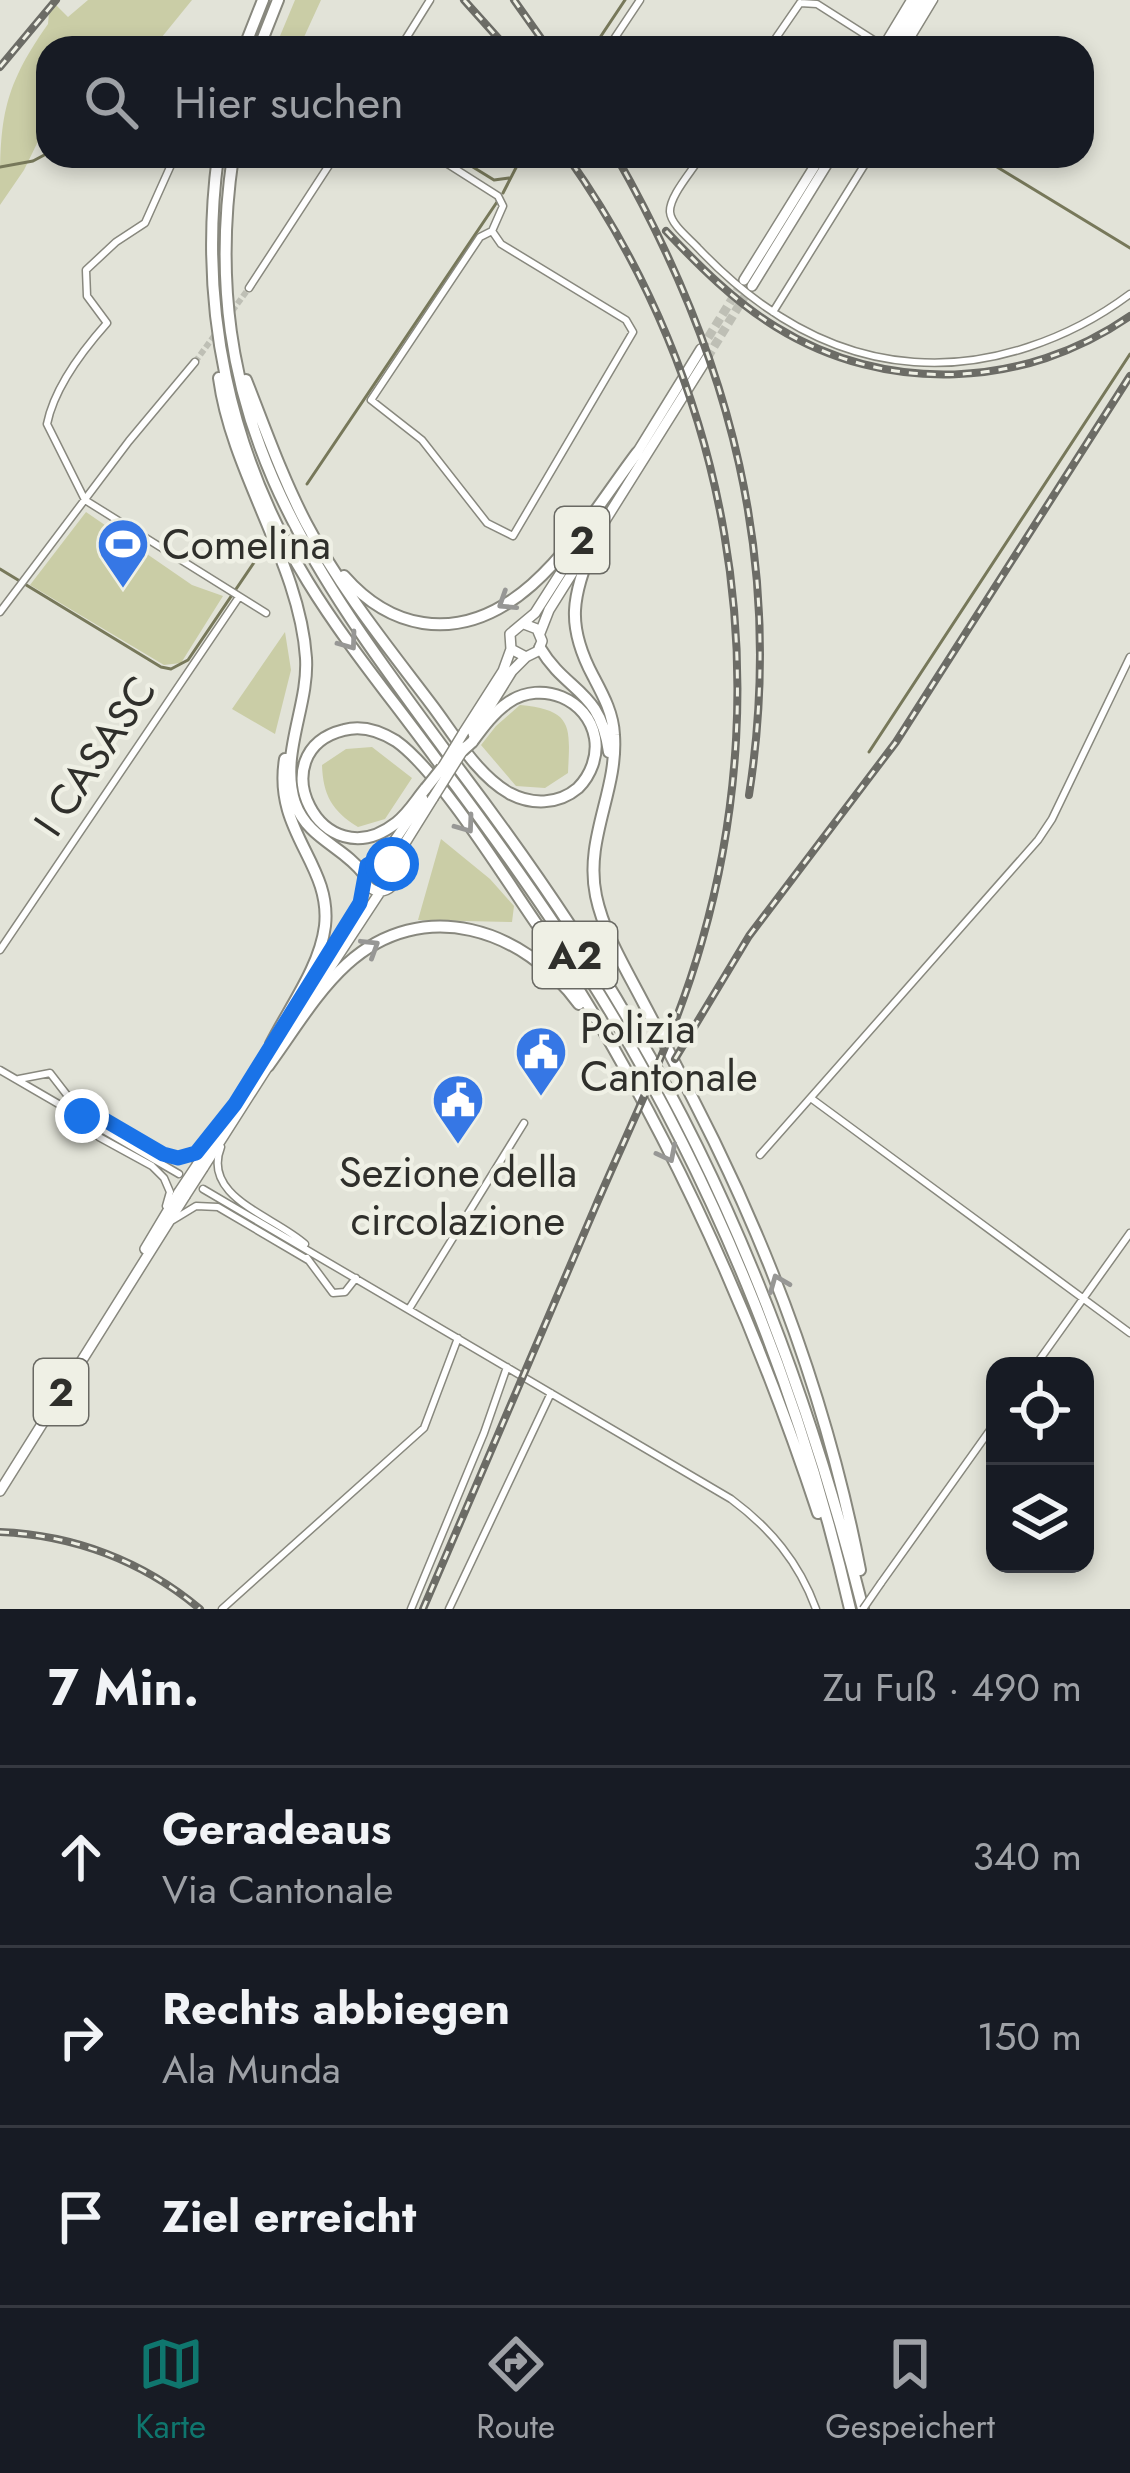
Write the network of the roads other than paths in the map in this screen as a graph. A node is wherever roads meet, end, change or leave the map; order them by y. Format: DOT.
graph roads {
  1 [pos="263,0"];
  2 [pos="278,0"];
  3 [pos="430,0"];
  4 [pos="640,0"];
  5 [pos="922,0"];
  6 [pos="799,1"];
  7 [pos="249,36"];
  8 [pos="264,36"];
  9 [pos="408,36"];
  10 [pos="616,36"];
  11 [pos="777,36"];
  12 [pos="867,36"];
  13 [pos="893,36"];
  14 [pos="907,36"];
  15 [pos="170,168"];
  16 [pos="217,168"];
  17 [pos="231,168"];
  18 [pos="327,168"];
  19 [pos="454,168"];
  20 [pos="694,168"];
  21 [pos="814,168"];
  22 [pos="824,168"];
  23 [pos="863,168"];
  24 [pos="492,231"];
  25 [pos="249,288"];
  26 [pos="1130,293"];
  27 [pos="773,312"];
  28 [pos="233,344"];
  29 [pos="219,346"];
  30 [pos="195,362"];
  31 [pos="637,452"];
  32 [pos="85,500"];
  33 [pos="595,538"];
  34 [pos="316,541"];
  35 [pos="235,594"];
  36 [pos="0,612"];
  37 [pos="266,613"];
  38 [pos="524,624"];
  39 [pos="540,633"];
  40 [pos="540,648"];
  41 [pos="511,649"];
  42 [pos="526,657"];
  43 [pos="1130,657"];
  44 [pos="298,716"];
  45 [pos="467,741"];
  46 [pos="442,769"];
  47 [pos="610,773"];
  48 [pos="429,792"];
  49 [pos="382,859"];
  50 [pos="395,868"];
  51 [pos="365,879"];
  52 [pos="380,892"];
  53 [pos="0,950"];
  54 [pos="272,1044"];
  55 [pos="613,1051"];
  56 [pos="268,1066"];
  57 [pos="2,1072"];
  58 [pos="35,1076"];
  59 [pos="36,1093"];
  60 [pos="812,1100"];
  61 [pos="74,1102"];
  62 [pos="238,1106"];
  63 [pos="79,1118"];
  64 [pos="90,1122"];
  65 [pos="524,1123"];
  66 [pos="760,1155"];
  67 [pos="179,1174"];
  68 [pos="203,1189"];
  69 [pos="163,1224"];
  70 [pos="1130,1233"];
  71 [pos="312,1257"];
  72 [pos="356,1278"];
  73 [pos="1083,1298"];
  74 [pos="409,1309"];
  75 [pos="1130,1333"];
  76 [pos="458,1338"];
  77 [pos="1041,1357"];
  78 [pos="507,1366"];
  79 [pos="551,1393"];
  80 [pos="986,1436"];
  81 [pos="0,1491"];
  82 [pos="222,1609"];
  83 [pos="411,1609"];
  84 [pos="448,1609"];
  85 [pos="816,1609"];
  86 [pos="847,1609"];
  87 [pos="864,1609"];
  1 -- 7 [label="highway"];
  2 -- 8 [label="highway"];
  3 -- 9 [label="street"];
  4 -- 10 [label="street"];
  5 -- 13 [label="main road"];
  5 -- 14 [label="main road"];
  6 -- 11 [label="street"];
  6 -- 12 [label="street"];
  15 -- 32 [label="street"];
  16 -- 29 [label="highway, A2"];
  17 -- 28 [label="highway, A2"];
  18 -- 25 [label="street"];
  19 -- 24 [label="street"];
  20 -- 27 [label="street"];
  21 -- 22 [label="main road"];
  23 -- 27 [label="street"];
  24 -- 24 [label="street"];
  26 -- 27 [label="street"];
  28 -- 34 [label="highway, A2"];
  28 -- 87 [label="highway, A2"];
  29 -- 44 [label="highway, A2"];
  29 -- 86 [label="highway, A2, one-way"];
  30 -- 32 [label="street"];
  31 -- 33 [label="main road, 2"];
  31 -- 34 [label="highway, A2, one-way"];
  31 -- 38 [label="main road, 2"];
  32 -- 35 [label="street"];
  32 -- 36 [label="street"];
  33 -- 39 [label="main road, 2"];
  33 -- 47 [label="highway, A2"];
  34 -- 45 [label="highway, A2"];
  35 -- 37 [label="street"];
  35 -- 53 [label="street, I CASASC"];
  38 -- 39 [label="main road"];
  38 -- 41 [label="main road"];
  39 -- 40 [label="main road"];
  40 -- 42 [label="main road"];
  40 -- 47 [label="highway, A2"];
  41 -- 42 [label="main road"];
  41 -- 45 [label="main road"];
  42 -- 45 [label="main road"];
  43 -- 60 [label="street"];
  44 -- 51 [label="highway, A2"];
  44 -- 54 [label="highway, A2"];
  45 -- 46 [label="main road, bridge"];
  45 -- 48 [label="main road, bridge"];
  46 -- 48 [label="highway, A2, bridge"];
  87 -- 47 [label="highway, A2, one-way"];
  48 -- 49 [label="main road"];
  48 -- 50 [label="main road"];
  48 -- 55 [label="highway, A2, one-way"];
  49 -- 50 [label="main road"];
  49 -- 51 [label="main road"];
  50 -- 52 [label="main road"];
  51 -- 52 [label="main road"];
  51 -- 54 [label="main road, 2"];
  52 -- 56 [label="main road, 2"];
  54 -- 62 [label="main road, 2"];
  56 -- 55 [label="highway, A2, one-way"];
  55 -- 86 [label="highway, A2, one-way"];
  56 -- 62 [label="main road, 2"];
  57 -- 58 [label="street"];
  57 -- 59 [label="street"];
  58 -- 59 [label="street"];
  58 -- 61 [label="street"];
  59 -- 63 [label="street"];
  60 -- 66 [label="street"];
  60 -- 73 [label="street"];
  61 -- 62 [label="street"];
  61 -- 64 [label="street"];
  62 -- 69 [label="main road, 2, bridge"];
  62 -- 71 [label="street"];
  63 -- 64 [label="street"];
  63 -- 69 [label="street"];
  64 -- 67 [label="street"];
  65 -- 74 [label="street"];
  68 -- 71 [label="street"];
  69 -- 71 [label="street"];
  69 -- 81 [label="main road, 2"];
  70 -- 73 [label="street"];
  71 -- 72 [label="street"];
  71 -- 72 [label="street"];
  72 -- 74 [label="street"];
  73 -- 75 [label="street"];
  73 -- 77 [label="street"];
  74 -- 76 [label="street"];
  76 -- 78 [label="street"];
  76 -- 82 [label="street"];
  78 -- 79 [label="street"];
  78 -- 83 [label="street"];
  79 -- 84 [label="street"];
  79 -- 85 [label="street"];
  80 -- 87 [label="street, bridge"];
}
